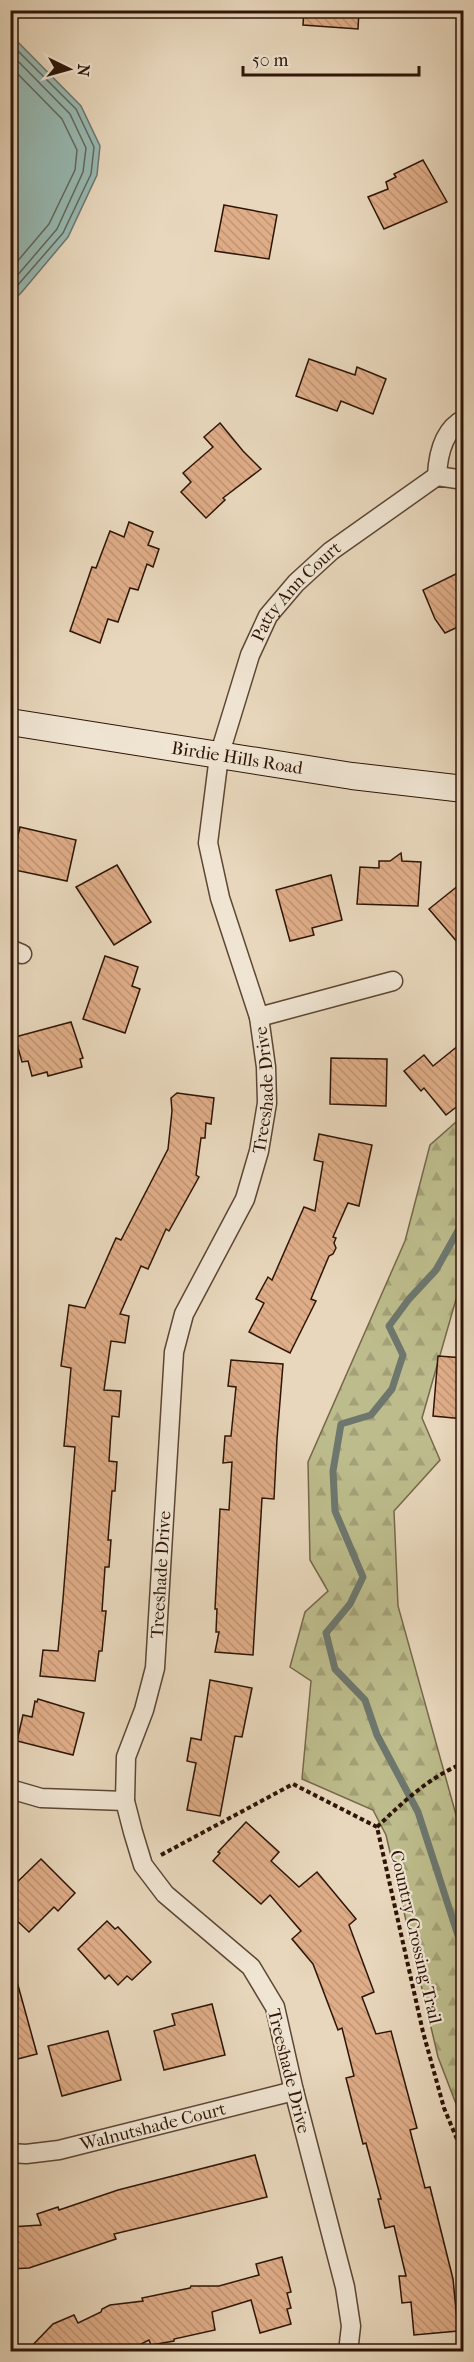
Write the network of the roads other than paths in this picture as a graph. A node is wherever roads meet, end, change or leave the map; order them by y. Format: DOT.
graph roads {
  1 [pos="464,419"];
  2 [pos="437,476"];
  3 [pos="464,480"];
  4 [pos="10,722"];
  5 [pos="219,756"];
  6 [pos="464,789"];
  7 [pos="393,981"];
  8 [pos="259,1017"];
  9 [pos="10,1790"];
  10 [pos="125,1801"];
  11 [pos="294,2091"];
  12 [pos="10,2153"];
  13 [pos="348,2352"];
  1 -- 2 [label="street"];
  2 -- 3 [label="street"];
  2 -- 5 [label="street, Patty Ann Court"];
  4 -- 5 [label="main road, Birdie Hills Road"];
  5 -- 6 [label="main road, Birdie Hills Road"];
  5 -- 8 [label="street, Treeshade Drive"];
  7 -- 8 [label="street"];
  8 -- 10 [label="street, Treeshade Drive"];
  9 -- 10 [label="street"];
  10 -- 11 [label="street, Treeshade Drive"];
  11 -- 12 [label="street, Walnutshade Court"];
  11 -- 13 [label="street, Treeshade Drive"];
}
